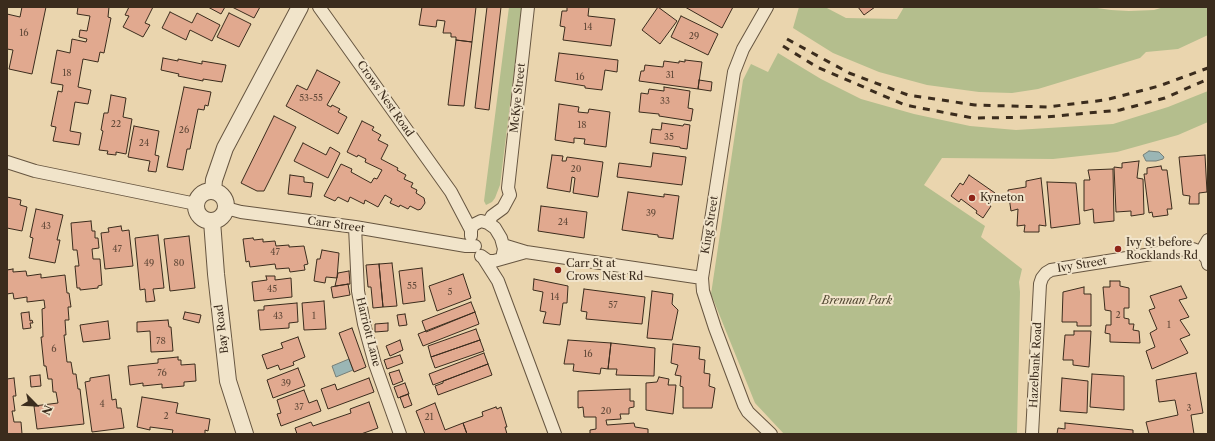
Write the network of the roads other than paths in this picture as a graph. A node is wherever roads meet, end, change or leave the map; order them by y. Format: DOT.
graph roads {
  1 [pos="300,7"];
  2 [pos="319,7"];
  3 [pos="528,7"];
  4 [pos="767,7"];
  5 [pos="7,162"];
  6 [pos="213,191"];
  7 [pos="196,204"];
  8 [pos="226,208"];
  9 [pos="212,221"];
  10 [pos="478,226"];
  11 [pos="355,227"];
  12 [pos="1208,240"];
  13 [pos="445,242"];
  14 [pos="503,245"];
  15 [pos="475,246"];
  16 [pos="526,252"];
  17 [pos="1201,252"];
  18 [pos="484,259"];
  19 [pos="500,259"];
  20 [pos="1208,264"];
  21 [pos="702,278"];
  22 [pos="498,281"];
  23 [pos="1040,297"];
  24 [pos="245,434"];
  25 [pos="400,434"];
  26 [pos="555,434"];
  27 [pos="770,434"];
  28 [pos="1032,434"];
  1 -- 6 [label="street"];
  2 -- 10 [label="street, Crows Nest Road"];
  3 -- 10 [label="street, McKye Street"];
  4 -- 21 [label="street, King Street"];
  5 -- 7 [label="street"];
  6 -- 7 [label="street"];
  6 -- 8 [label="street"];
  7 -- 9 [label="street"];
  8 -- 9 [label="street"];
  8 -- 11 [label="street, Carr Street"];
  9 -- 24 [label="street, Bay Road"];
  10 -- 13 [label="street, Carr Street"];
  10 -- 14 [label="street"];
  10 -- 15 [label="street"];
  11 -- 13 [label="street, Carr Street"];
  11 -- 25 [label="street, Harriott Lane"];
  12 -- 17 [label="street"];
  13 -- 15 [label="street, Carr Street"];
  14 -- 16 [label="street"];
  14 -- 19 [label="street"];
  15 -- 18 [label="street"];
  16 -- 19 [label="street"];
  16 -- 21 [label="street"];
  17 -- 20 [label="street"];
  17 -- 23 [label="street, Ivy Street"];
  18 -- 19 [label="street"];
  18 -- 22 [label="street"];
  19 -- 22 [label="street"];
  21 -- 27 [label="street, King Street"];
  22 -- 26 [label="street"];
  23 -- 28 [label="street, Hazelbank Road"];
}
